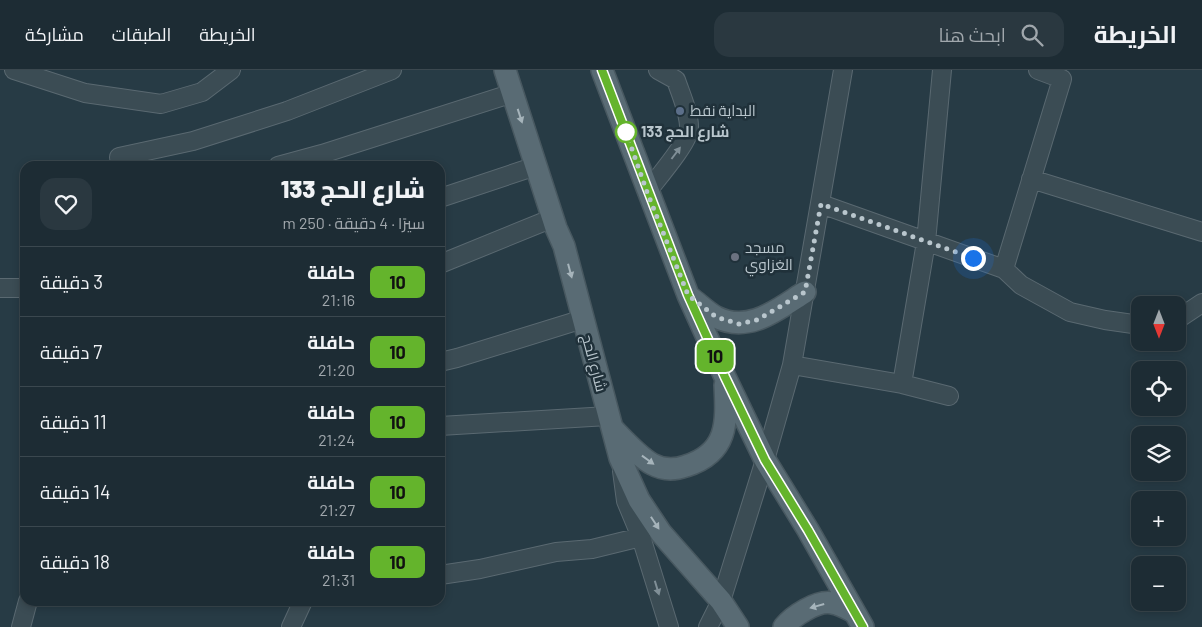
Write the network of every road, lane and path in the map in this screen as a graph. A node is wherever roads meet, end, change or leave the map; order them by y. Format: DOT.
graph roads {
  1 [pos="14,70"];
  2 [pos="232,70"];
  3 [pos="392,70"];
  4 [pos="505,70"];
  5 [pos="602,70"];
  6 [pos="658,70"];
  7 [pos="844,70"];
  8 [pos="942,70"];
  9 [pos="1038,70"];
  10 [pos="513,94"];
  11 [pos="119,161"];
  12 [pos="296,161"];
  13 [pos="536,166"];
  14 [pos="1031,179"];
  15 [pos="647,192"];
  16 [pos="445,196"];
  17 [pos="821,204"];
  18 [pos="553,218"];
  19 [pos="1202,232"];
  20 [pos="926,242"];
  21 [pos="445,262"];
  22 [pos="1004,269"];
  23 [pos="0,288"];
  24 [pos="20,288"];
  25 [pos="805,292"];
  26 [pos="688,295"];
  27 [pos="1202,303"];
  28 [pos="1186,314"];
  29 [pos="583,319"];
  30 [pos="1131,324"];
  31 [pos="445,361"];
  32 [pos="792,365"];
  33 [pos="725,377"];
  34 [pos="902,384"];
  35 [pos="949,396"];
  36 [pos="610,422"];
  37 [pos="445,426"];
  38 [pos="620,458"];
  39 [pos="765,460"];
  40 [pos="641,538"];
  41 [pos="445,574"];
  42 [pos="721,601"];
  43 [pos="27,606"];
  44 [pos="301,606"];
  45 [pos="859,620"];
  46 [pos="21,627"];
  47 [pos="291,627"];
  48 [pos="669,627"];
  49 [pos="708,627"];
  50 [pos="738,627"];
  51 [pos="784,627"];
  1 -- 2 [label="street"];
  3 -- 11 [label="street"];
  4 -- 10 [label="main road, شارع الحج"];
  5 -- 15 [label="main road"];
  15 -- 6 [label="street, one-way"];
  7 -- 17 [label="street"];
  8 -- 20 [label="street"];
  9 -- 14 [label="street"];
  10 -- 12 [label="street"];
  10 -- 13 [label="main road, شارع الحج, one-way"];
  13 -- 16 [label="street"];
  13 -- 18 [label="main road, شارع الحج"];
  14 -- 19 [label="street"];
  14 -- 22 [label="street"];
  15 -- 26 [label="main road"];
  17 -- 20 [label="street"];
  17 -- 25 [label="street"];
  18 -- 21 [label="street"];
  18 -- 29 [label="main road, شارع الحج, one-way"];
  20 -- 22 [label="street"];
  20 -- 34 [label="street"];
  22 -- 30 [label="street"];
  23 -- 24 [label="street"];
  25 -- 26 [label="main road"];
  25 -- 32 [label="street"];
  26 -- 33 [label="main road"];
  27 -- 28 [label="street"];
  29 -- 31 [label="street"];
  29 -- 36 [label="main road, شارع الحج"];
  32 -- 34 [label="street"];
  32 -- 39 [label="street"];
  36 -- 33 [label="main road, one-way"];
  33 -- 39 [label="main road"];
  34 -- 35 [label="street"];
  36 -- 37 [label="street"];
  36 -- 38 [label="main road, شارع الحج"];
  38 -- 40 [label="street"];
  38 -- 42 [label="main road, شارع الحج, one-way"];
  39 -- 42 [label="street"];
  39 -- 45 [label="main road"];
  40 -- 41 [label="street"];
  40 -- 48 [label="street, one-way"];
  42 -- 49 [label="street"];
  42 -- 50 [label="main road, شارع الحج"];
  43 -- 46 [label="street"];
  44 -- 47 [label="street"];
  45 -- 51 [label="main road, one-way"];
}
